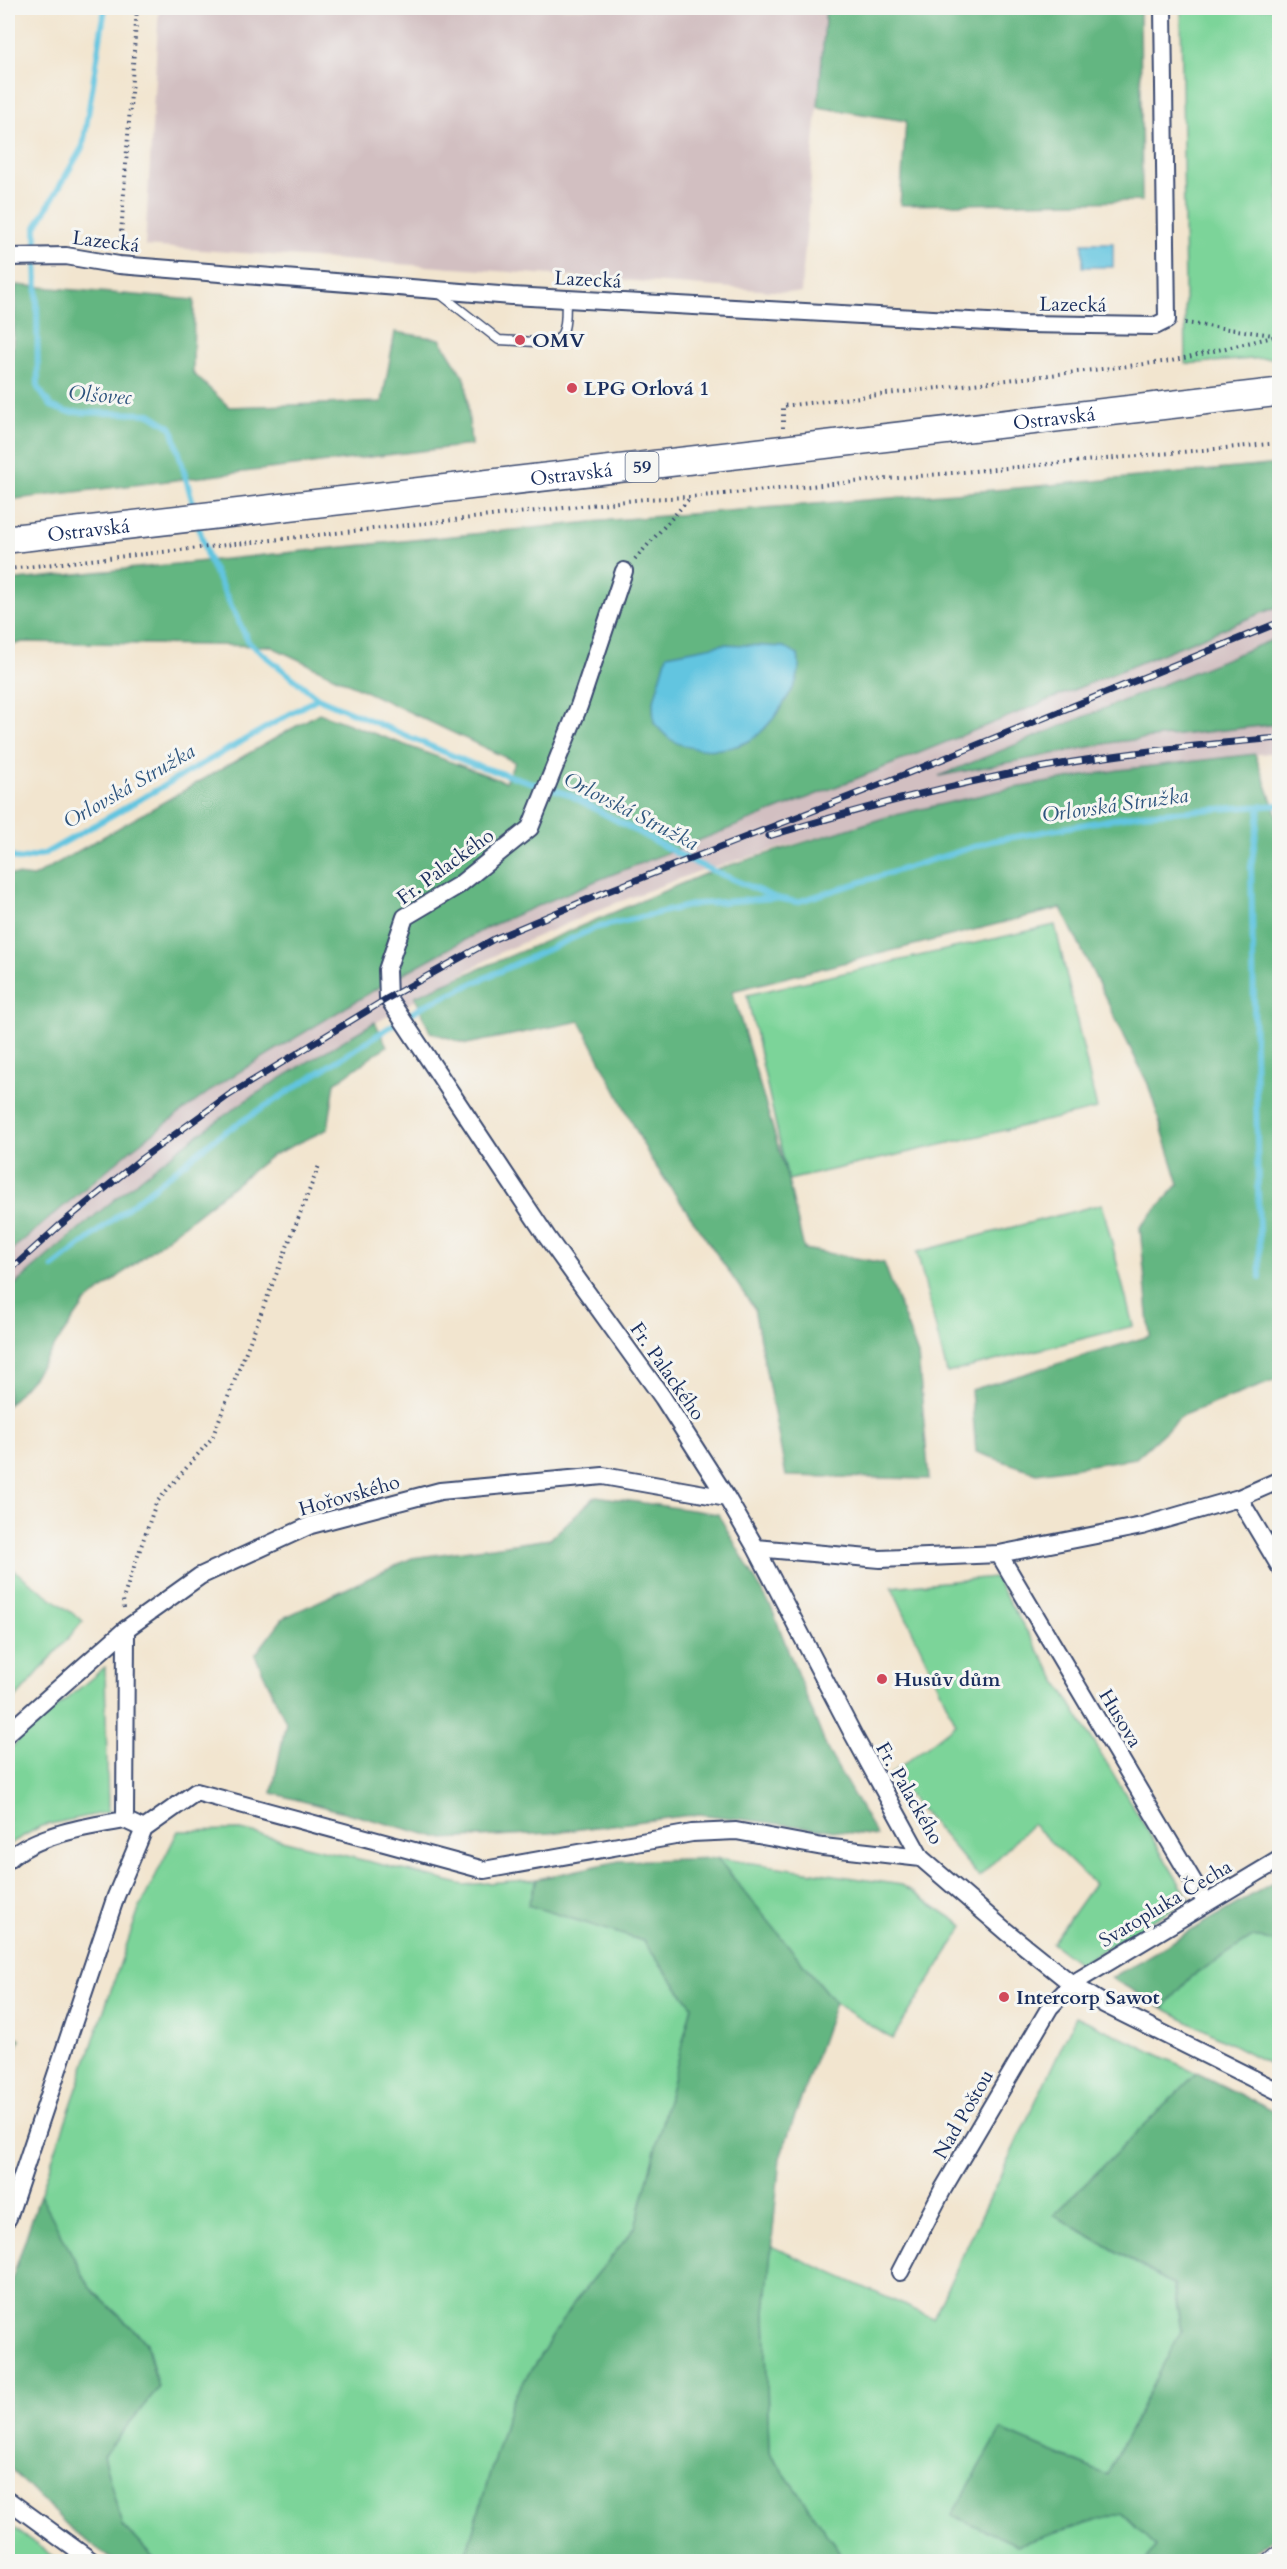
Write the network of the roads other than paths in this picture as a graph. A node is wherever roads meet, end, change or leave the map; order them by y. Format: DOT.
graph roads {
  1 [pos="1163,8"];
  2 [pos="8,257"];
  3 [pos="436,290"];
  4 [pos="566,298"];
  5 [pos="1280,392"];
  6 [pos="8,539"];
  7 [pos="624,571"];
  8 [pos="1280,1480"];
  9 [pos="727,1498"];
  10 [pos="1239,1498"];
  11 [pos="756,1548"];
  12 [pos="999,1554"];
  13 [pos="1280,1567"];
  14 [pos="126,1629"];
  15 [pos="8,1733"];
  16 [pos="125,1820"];
  17 [pos="144,1829"];
  18 [pos="921,1858"];
  19 [pos="1280,1859"];
  20 [pos="8,1860"];
  21 [pos="1206,1903"];
  22 [pos="1072,1984"];
  23 [pos="1280,2092"];
  24 [pos="8,2218"];
  25 [pos="900,2272"];
  26 [pos="8,2500"];
  27 [pos="1280,2556"];
  28 [pos="93,2562"];
  29 [pos="1273,2562"];
  1 -- 4 [label="street, Lazecká"];
  2 -- 3 [label="street, Lazecká"];
  3 -- 4 [label="street, Lazecká"];
  3 -- 4 [label="lane"];
  5 -- 6 [label="main road, Ostravská / 59"];
  7 -- 9 [label="street, Fr. Palackého"];
  8 -- 10 [label="street"];
  9 -- 11 [label="street, Fr. Palackého"];
  9 -- 14 [label="street, Hořovského"];
  10 -- 12 [label="street"];
  10 -- 13 [label="street"];
  11 -- 12 [label="street"];
  11 -- 18 [label="street, Fr. Palackého"];
  12 -- 21 [label="street, Husova"];
  14 -- 15 [label="street, Hořovského"];
  14 -- 16 [label="street"];
  16 -- 17 [label="street"];
  16 -- 20 [label="street"];
  17 -- 18 [label="street"];
  17 -- 24 [label="street"];
  18 -- 22 [label="street, Fr. Palackého"];
  19 -- 21 [label="street, Svatopluka Čecha"];
  21 -- 22 [label="street, Svatopluka Čecha"];
  22 -- 23 [label="street, Fr. Palackého"];
  22 -- 25 [label="street, Nad Poštou"];
  26 -- 28 [label="street"];
  27 -- 29 [label="street"];
}
